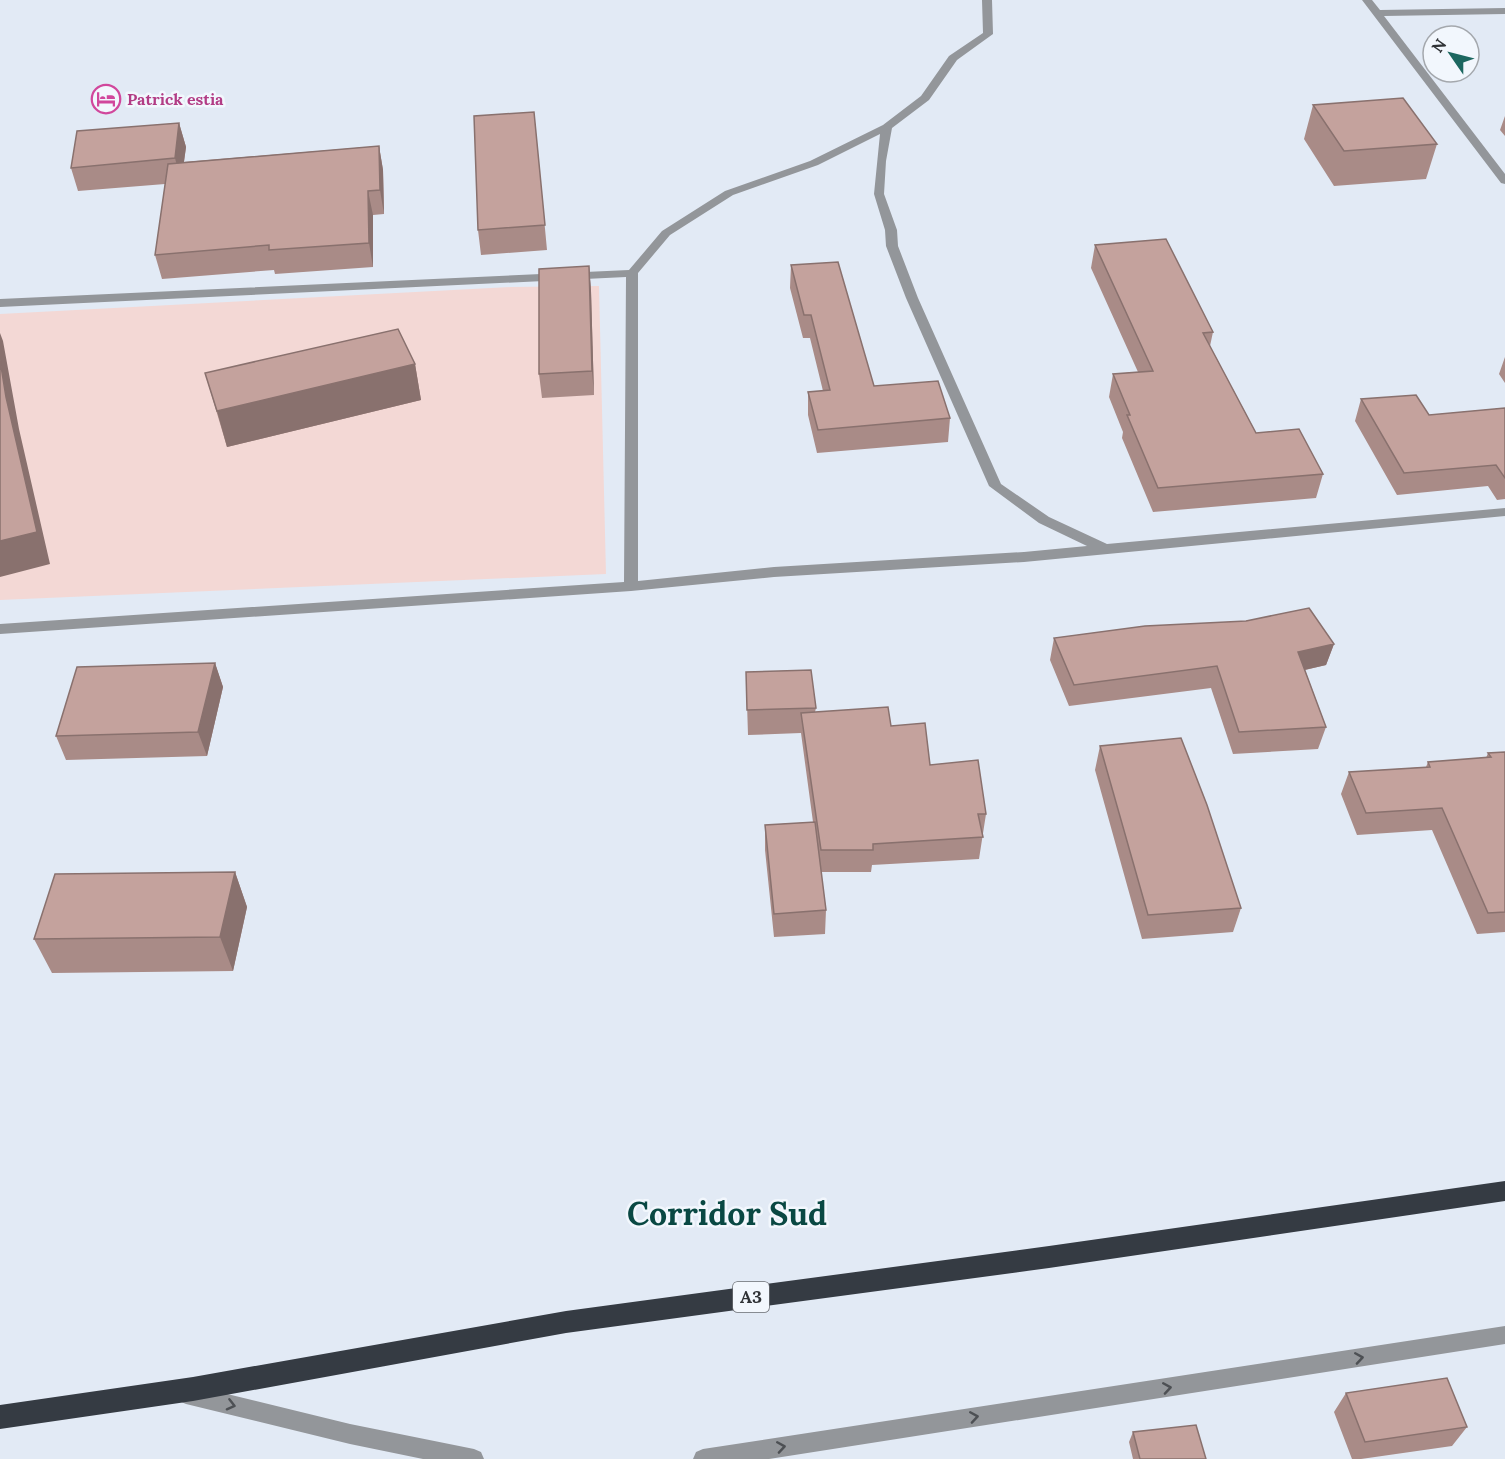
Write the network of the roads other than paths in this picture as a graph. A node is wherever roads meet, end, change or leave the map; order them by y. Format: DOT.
graph roads {
  1 [pos="987,0"];
  2 [pos="1367,0"];
  3 [pos="1505,11"];
  4 [pos="1378,13"];
  5 [pos="887,127"];
  6 [pos="1505,181"];
  7 [pos="632,273"];
  8 [pos="0,303"];
  9 [pos="1505,512"];
  10 [pos="1105,549"];
  11 [pos="631,586"];
  12 [pos="0,629"];
  13 [pos="1505,1191"];
  14 [pos="1505,1335"];
  15 [pos="174,1391"];
  16 [pos="0,1417"];
  17 [pos="474,1459"];
  18 [pos="703,1459"];
  1 -- 5 [label="street"];
  2 -- 4 [label="street"];
  3 -- 4 [label="street"];
  4 -- 6 [label="street"];
  5 -- 7 [label="street"];
  5 -- 10 [label="street"];
  7 -- 8 [label="street"];
  7 -- 11 [label="street"];
  9 -- 10 [label="street"];
  10 -- 11 [label="street"];
  11 -- 12 [label="street"];
  13 -- 15 [label="highway, A3"];
  18 -- 14 [label="street, one-way"];
  15 -- 16 [label="highway, A3"];
  15 -- 17 [label="street, one-way"];
}
